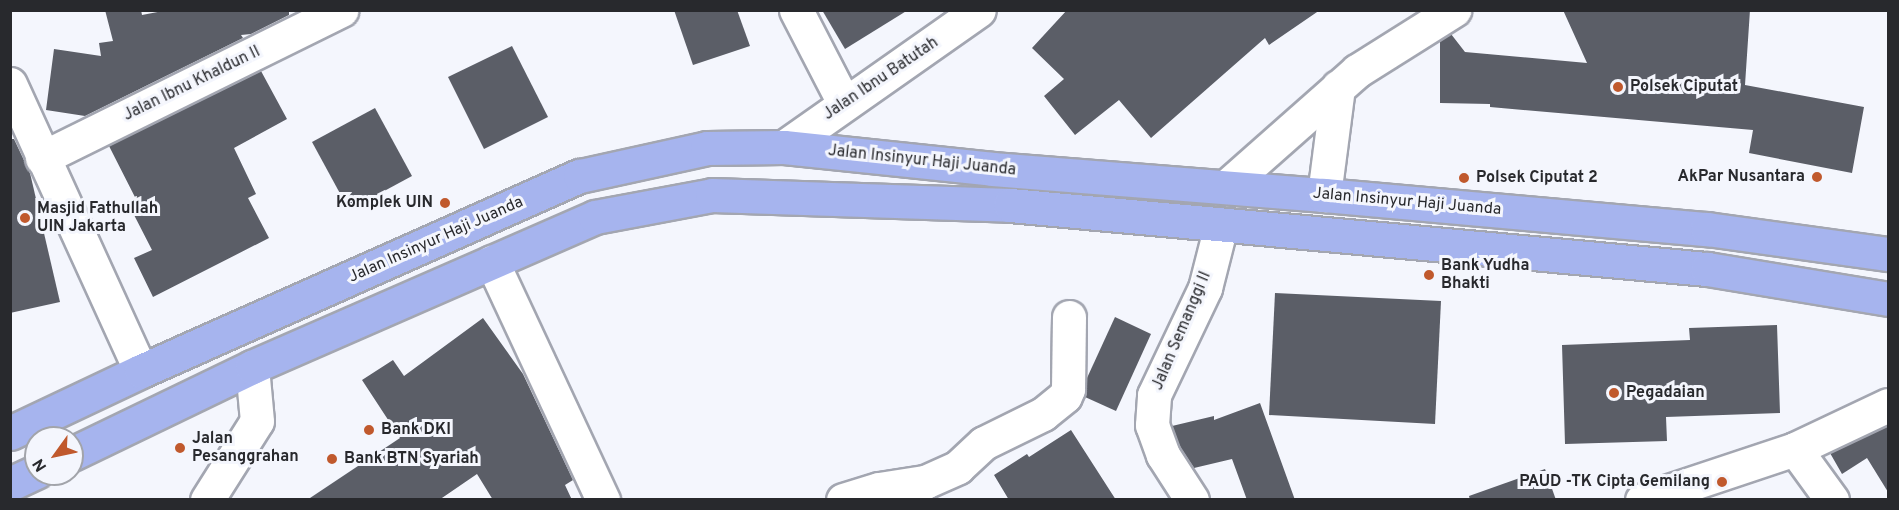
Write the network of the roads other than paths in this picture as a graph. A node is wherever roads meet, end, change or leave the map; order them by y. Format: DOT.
graph roads {
  1 [pos="341,10"];
  2 [pos="796,10"];
  3 [pos="979,10"];
  4 [pos="1454,10"];
  5 [pos="10,84"];
  6 [pos="1338,87"];
  7 [pos="844,103"];
  8 [pos="784,147"];
  9 [pos="42,158"];
  10 [pos="1227,186"];
  11 [pos="1324,195"];
  12 [pos="1221,225"];
  13 [pos="1888,254"];
  14 [pos="492,262"];
  15 [pos="1888,298"];
  16 [pos="1070,317"];
  17 [pos="252,368"];
  18 [pos="141,371"];
  19 [pos="1888,405"];
  20 [pos="10,433"];
  21 [pos="84,448"];
  22 [pos="1795,449"];
  23 [pos="24,478"];
  24 [pos="10,484"];
  25 [pos="207,500"];
  26 [pos="603,500"];
  27 [pos="843,500"];
  28 [pos="1192,500"];
  29 [pos="1642,500"];
  30 [pos="1832,500"];
  1 -- 9 [label="street, Jalan Ibnu Khaldun II"];
  2 -- 7 [label="street"];
  3 -- 7 [label="street, Jalan Ibnu Batutah"];
  4 -- 6 [label="street"];
  5 -- 9 [label="street"];
  6 -- 10 [label="street"];
  6 -- 11 [label="street"];
  7 -- 8 [label="street, Jalan Ibnu Batutah"];
  8 -- 10 [label="highway, Jalan Insinyur Haji Juanda"];
  8 -- 18 [label="highway, Jalan Insinyur Haji Juanda"];
  9 -- 18 [label="street"];
  10 -- 11 [label="highway, Jalan Insinyur Haji Juanda"];
  11 -- 13 [label="highway, Jalan Insinyur Haji Juanda"];
  12 -- 14 [label="highway"];
  12 -- 15 [label="highway"];
  12 -- 28 [label="street, Jalan Semanggi II"];
  14 -- 17 [label="highway"];
  14 -- 26 [label="street"];
  16 -- 27 [label="street"];
  17 -- 21 [label="highway"];
  17 -- 25 [label="street"];
  18 -- 20 [label="highway, Jalan Insinyur Haji Juanda"];
  19 -- 22 [label="street"];
  22 -- 29 [label="street"];
  22 -- 30 [label="street"];
  23 -- 24 [label="highway"];
}
